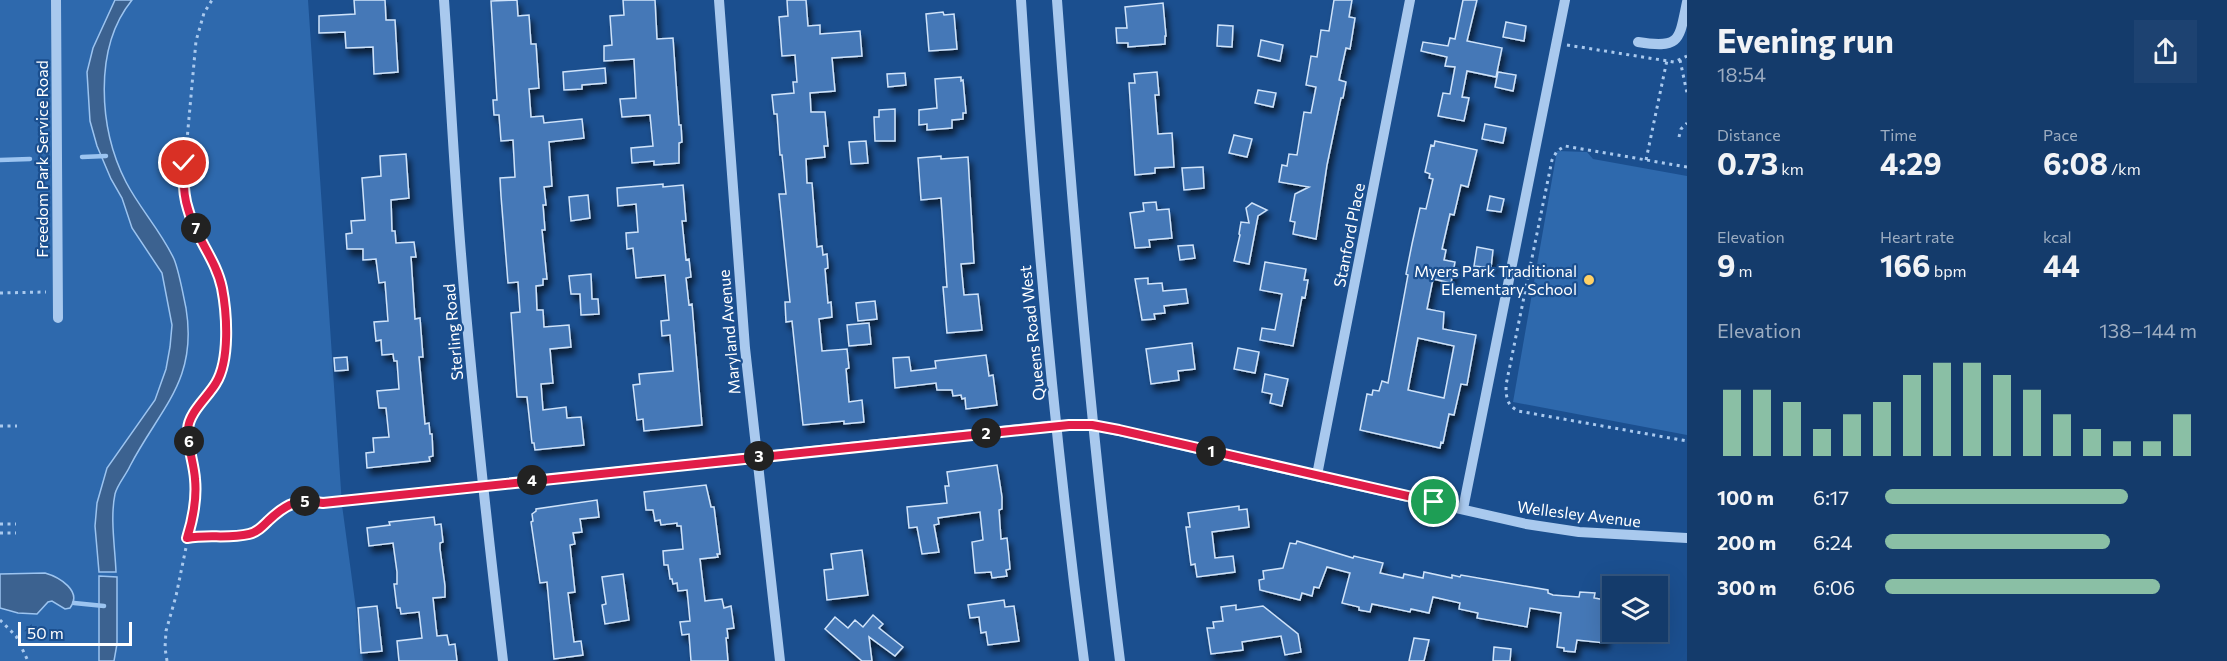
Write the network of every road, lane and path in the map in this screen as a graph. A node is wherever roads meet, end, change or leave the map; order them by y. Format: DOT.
graph roads {
  1 [pos="56,0"];
  2 [pos="212,0"];
  3 [pos="444,0"];
  4 [pos="719,0"];
  5 [pos="1021,0"];
  6 [pos="1057,0"];
  7 [pos="1410,0"];
  8 [pos="1565,0"];
  9 [pos="1687,2"];
  10 [pos="1638,42"];
  11 [pos="1556,44"];
  12 [pos="1687,56"];
  13 [pos="1667,60"];
  14 [pos="1680,60"];
  15 [pos="1687,93"];
  16 [pos="1687,123"];
  17 [pos="1679,137"];
  18 [pos="1646,160"];
  19 [pos="1687,167"];
  20 [pos="48,292"];
  21 [pos="0,293"];
  22 [pos="58,318"];
  23 [pos="1056,425"];
  24 [pos="1092,425"];
  25 [pos="0,426"];
  26 [pos="17,426"];
  27 [pos="1687,441"];
  28 [pos="757,456"];
  29 [pos="1317,475"];
  30 [pos="483,486"];
  31 [pos="331,502"];
  32 [pos="1462,509"];
  33 [pos="0,524"];
  34 [pos="16,524"];
  35 [pos="0,533"];
  36 [pos="16,533"];
  37 [pos="187,538"];
  38 [pos="1687,538"];
  39 [pos="0,620"];
  40 [pos="28,661"];
  41 [pos="167,661"];
  42 [pos="503,661"];
  43 [pos="780,661"];
  44 [pos="1084,661"];
  45 [pos="1120,661"];
  1 -- 22 [label="street, Freedom Park Service Road"];
  2 -- 37 [label="path"];
  3 -- 30 [label="street, Sterling Road"];
  4 -- 28 [label="street, Maryland Avenue"];
  5 -- 23 [label="street, Queens Road West"];
  6 -- 24 [label="street"];
  7 -- 29 [label="street, Stanford Place"];
  8 -- 11 [label="street"];
  9 -- 10 [label="street"];
  11 -- 13 [label="path"];
  11 -- 32 [label="street"];
  12 -- 14 [label="path"];
  13 -- 14 [label="path"];
  13 -- 18 [label="path"];
  14 -- 15 [label="path"];
  16 -- 17 [label="path"];
  18 -- 19 [label="path"];
  18 -- 27 [label="path"];
  20 -- 21 [label="path"];
  23 -- 24 [label="street, Wellesley Avenue"];
  23 -- 28 [label="street, Wellesley Avenue"];
  23 -- 44 [label="street, Queens Road West"];
  24 -- 29 [label="street, Wellesley Avenue"];
  24 -- 45 [label="street"];
  25 -- 26 [label="path"];
  28 -- 30 [label="street, Wellesley Avenue"];
  28 -- 43 [label="street, Maryland Avenue"];
  29 -- 32 [label="street, Wellesley Avenue"];
  30 -- 31 [label="street, Wellesley Avenue"];
  30 -- 42 [label="street, Sterling Road"];
  31 -- 37 [label="path"];
  32 -- 38 [label="street, Wellesley Avenue"];
  33 -- 34 [label="path"];
  35 -- 36 [label="path"];
  37 -- 41 [label="path"];
  39 -- 40 [label="path"];
}
